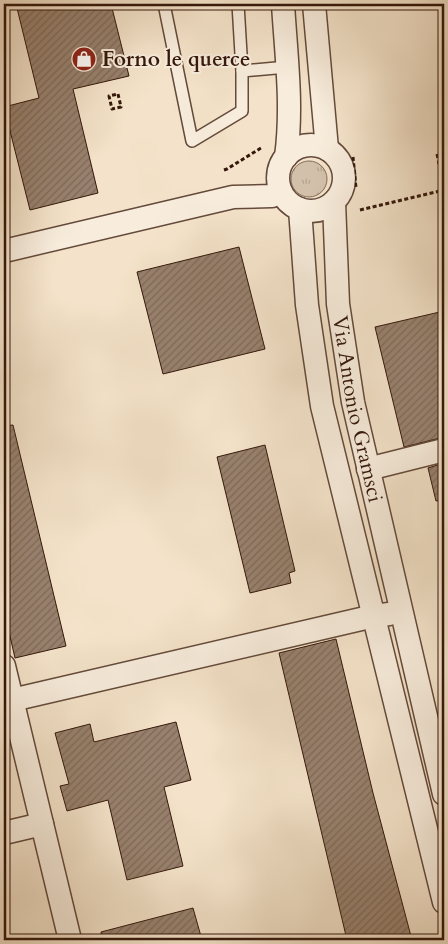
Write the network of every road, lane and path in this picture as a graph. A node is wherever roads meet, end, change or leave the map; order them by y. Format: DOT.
graph roads {
  1 [pos="164,4"];
  2 [pos="238,4"];
  3 [pos="283,4"];
  4 [pos="314,4"];
  5 [pos="287,67"];
  6 [pos="242,71"];
  7 [pos="112,109"];
  8 [pos="266,145"];
  9 [pos="327,149"];
  10 [pos="437,154"];
  11 [pos="284,161"];
  12 [pos="218,172"];
  13 [pos="444,190"];
  14 [pos="281,192"];
  15 [pos="242,196"];
  16 [pos="334,202"];
  17 [pos="300,209"];
  18 [pos="358,210"];
  19 [pos="4,251"];
  20 [pos="444,450"];
  21 [pos="368,469"];
  22 [pos="402,612"];
  23 [pos="374,616"];
  24 [pos="4,666"];
  25 [pos="12,700"];
  26 [pos="444,794"];
  27 [pos="42,824"];
  28 [pos="4,833"];
  29 [pos="444,902"];
  30 [pos="70,940"];
  1 -- 6 [label="lane"];
  2 -- 6 [label="lane"];
  3 -- 5 [label="street"];
  4 -- 9 [label="street"];
  5 -- 6 [label="lane"];
  5 -- 11 [label="street"];
  7 -- 7 [label="path"];
  8 -- 12 [label="path"];
  9 -- 11 [label="street"];
  9 -- 16 [label="street"];
  10 -- 13 [label="path"];
  11 -- 14 [label="street"];
  11 -- 15 [label="street"];
  13 -- 18 [label="path"];
  14 -- 15 [label="street"];
  14 -- 17 [label="street"];
  15 -- 19 [label="street"];
  16 -- 17 [label="street"];
  16 -- 21 [label="street, Via Antonio Gramsci"];
  17 -- 23 [label="street, Via Antonio Gramsci"];
  20 -- 21 [label="street"];
  21 -- 22 [label="street, Via Antonio Gramsci"];
  22 -- 23 [label="street"];
  22 -- 26 [label="street, Via Antonio Gramsci"];
  23 -- 25 [label="street"];
  23 -- 29 [label="street, Via Antonio Gramsci"];
  24 -- 25 [label="street"];
  25 -- 27 [label="street"];
  27 -- 28 [label="street"];
  27 -- 30 [label="street"];
}
